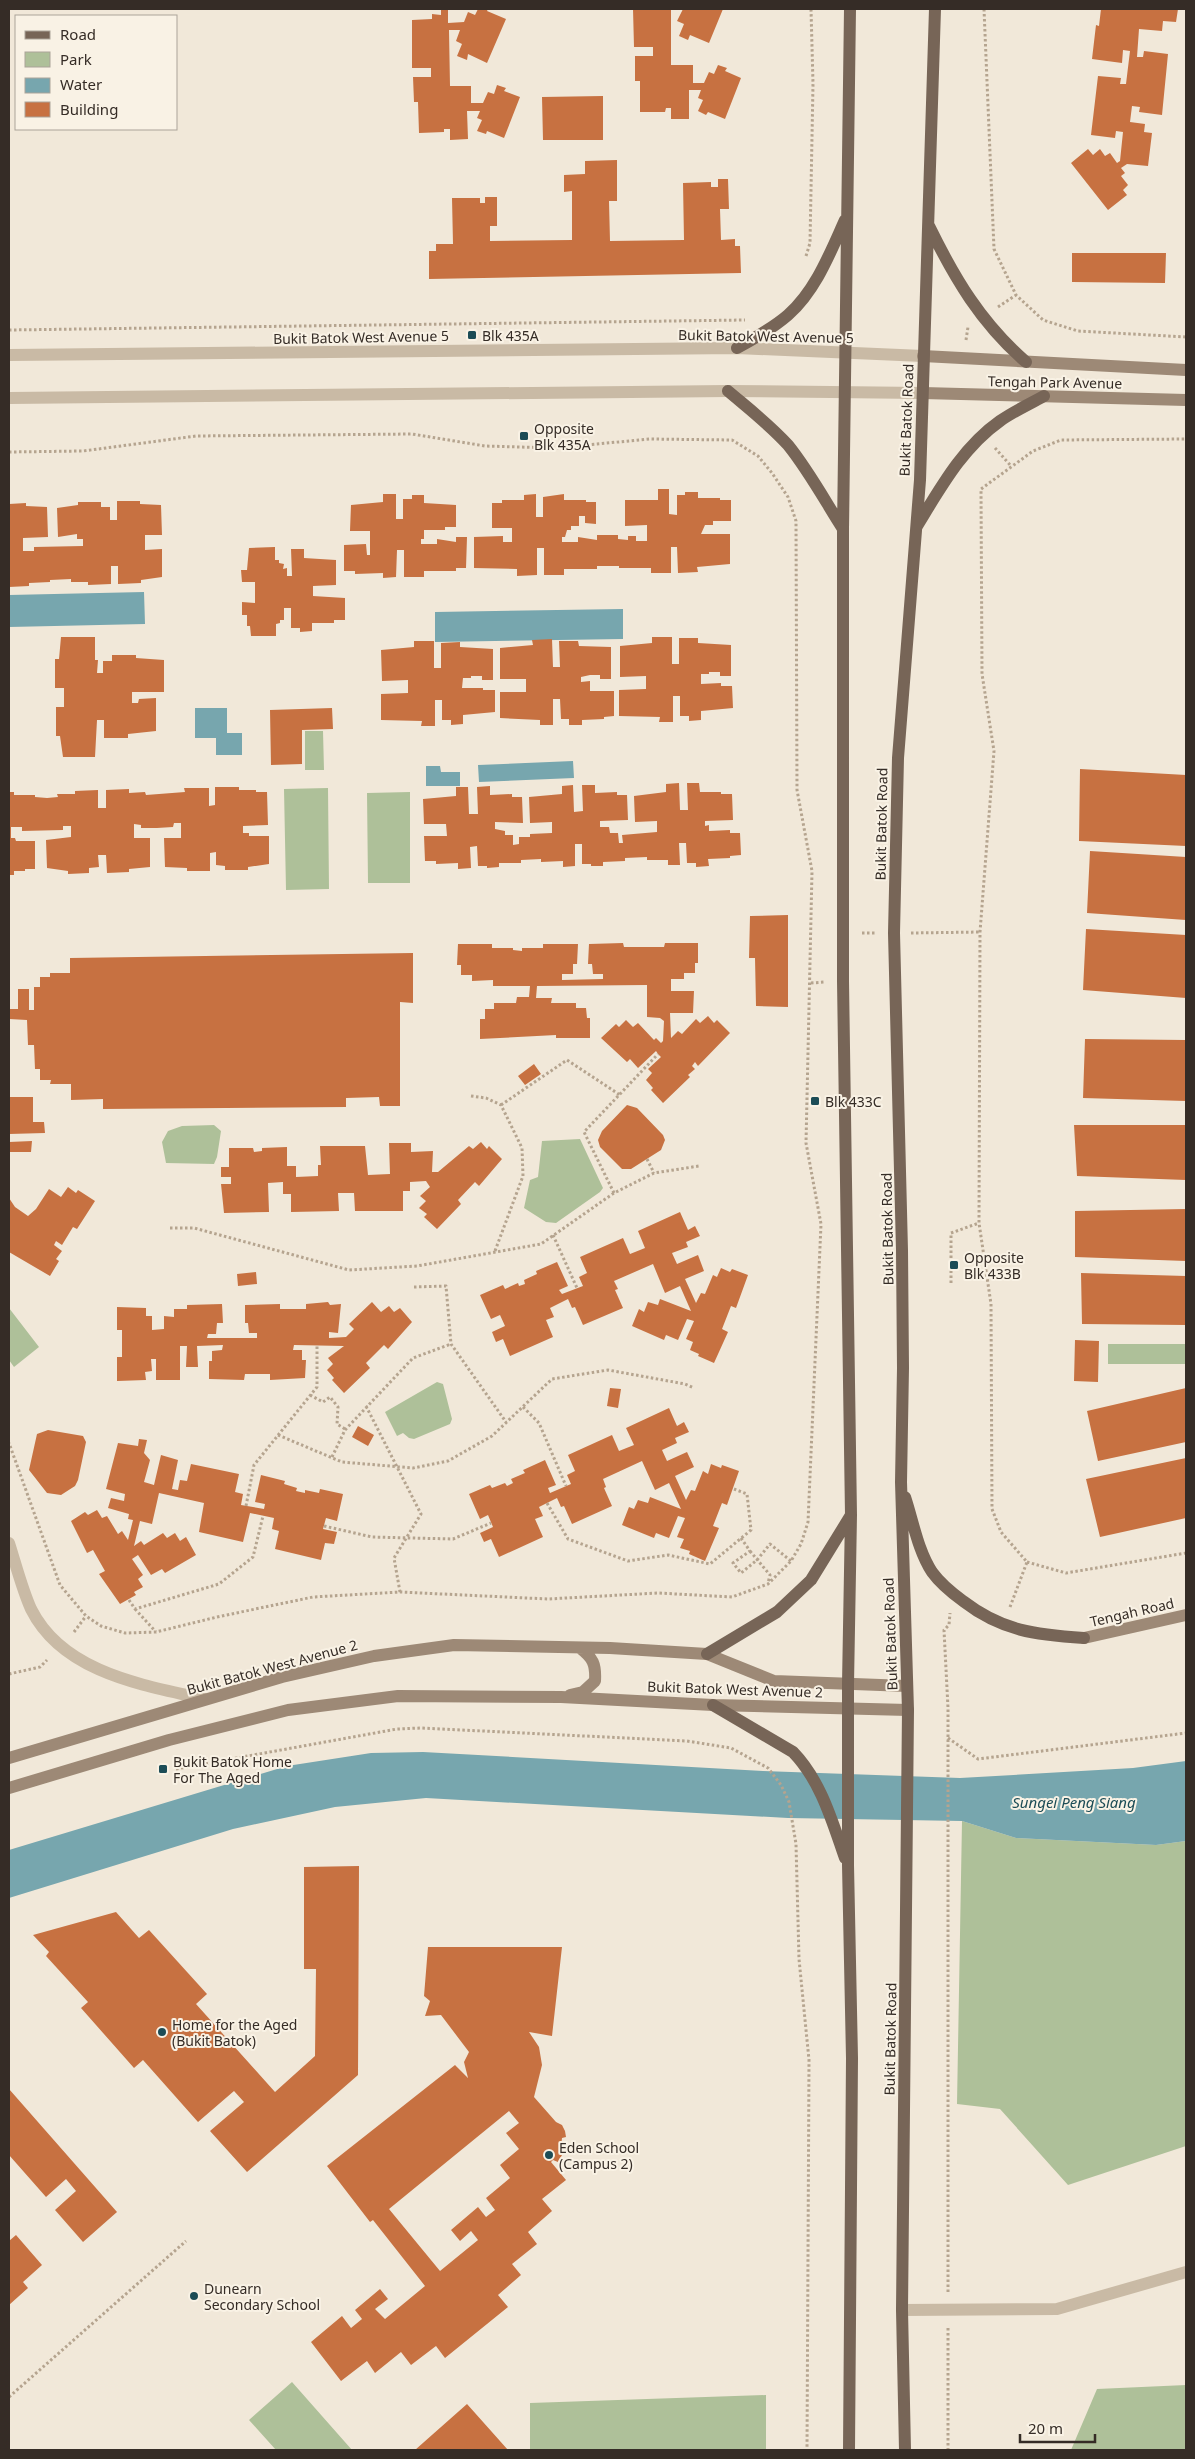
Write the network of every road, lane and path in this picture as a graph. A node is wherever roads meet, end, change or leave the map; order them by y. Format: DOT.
graph roads {
  1 [pos="811,9"];
  2 [pos="850,9"];
  3 [pos="936,9"];
  4 [pos="984,9"];
  5 [pos="847,217"];
  6 [pos="928,223"];
  7 [pos="803,264"];
  8 [pos="751,318"];
  9 [pos="9,330"];
  10 [pos="1186,338"];
  11 [pos="737,348"];
  12 [pos="844,352"];
  13 [pos="9,355"];
  14 [pos="923,356"];
  15 [pos="1026,362"];
  16 [pos="1186,370"];
  17 [pos="728,391"];
  18 [pos="843,393"];
  19 [pos="922,394"];
  20 [pos="1044,396"];
  21 [pos="9,398"];
  22 [pos="1186,400"];
  23 [pos="1186,439"];
  24 [pos="9,452"];
  25 [pos="843,529"];
  26 [pos="916,529"];
  27 [pos="658,1054"];
  28 [pos="620,1095"];
  29 [pos="471,1096"];
  30 [pos="501,1105"];
  31 [pos="647,1159"];
  32 [pos="699,1166"];
  33 [pos="654,1173"];
  34 [pos="614,1193"];
  35 [pos="979,1223"];
  36 [pos="170,1228"];
  37 [pos="554,1235"];
  38 [pos="495,1252"];
  39 [pos="951,1283"];
  40 [pos="414,1287"];
  41 [pos="577,1288"];
  42 [pos="451,1344"];
  43 [pos="317,1345"];
  44 [pos="694,1388"];
  45 [pos="310,1395"];
  46 [pos="366,1406"];
  47 [pos="523,1407"];
  48 [pos="506,1422"];
  49 [pos="345,1430"];
  50 [pos="278,1434"];
  51 [pos="9,1443"];
  52 [pos="332,1457"];
  53 [pos="398,1467"];
  54 [pos="900,1482"];
  55 [pos="566,1486"];
  56 [pos="734,1489"];
  57 [pos="547,1503"];
  58 [pos="246,1506"];
  59 [pos="851,1515"];
  60 [pos="263,1516"];
  61 [pos="491,1523"];
  62 [pos="324,1526"];
  63 [pos="406,1538"];
  64 [pos="742,1538"];
  65 [pos="9,1543"];
  66 [pos="750,1551"];
  67 [pos="1186,1553"];
  68 [pos="694,1556"];
  69 [pos="692,1560"];
  70 [pos="757,1560"];
  71 [pos="791,1561"];
  72 [pos="1026,1562"];
  73 [pos="768,1584"];
  74 [pos="950,1591"];
  75 [pos="400,1592"];
  76 [pos="129,1600"];
  77 [pos="1001,1606"];
  78 [pos="135,1609"];
  79 [pos="1186,1615"];
  80 [pos="156,1632"];
  81 [pos="580,1648"];
  82 [pos="707,1654"];
  83 [pos="848,1684"];
  84 [pos="907,1686"];
  85 [pos="561,1697"];
  86 [pos="205,1699"];
  87 [pos="713,1705"];
  88 [pos="850,1708"];
  89 [pos="908,1710"];
  90 [pos="1186,1733"];
  91 [pos="948,1737"];
  92 [pos="9,1758"];
  93 [pos="176,1769"];
  94 [pos="9,1788"];
  95 [pos="848,1865"];
  96 [pos="186,2241"];
  97 [pos="1186,2272"];
  98 [pos="902,2310"];
  99 [pos="948,2310"];
  100 [pos="9,2397"];
  101 [pos="808,2450"];
  102 [pos="849,2450"];
  103 [pos="905,2450"];
  104 [pos="948,2450"];
  1 -- 7 [label="path"];
  2 -- 5 [label="main road"];
  3 -- 6 [label="main road, Bukit Batok Road"];
  4 -- 10 [label="path"];
  5 -- 11 [label="main road"];
  5 -- 12 [label="main road"];
  6 -- 14 [label="main road, Bukit Batok Road"];
  6 -- 15 [label="main road"];
  8 -- 9 [label="path"];
  11 -- 12 [label="street, Bukit Batok West Avenue 5"];
  11 -- 13 [label="street, Bukit Batok West Avenue 5"];
  12 -- 14 [label="street, Bukit Batok West Avenue 5"];
  12 -- 18 [label="main road"];
  14 -- 15 [label="main road, Tengah Park Avenue"];
  14 -- 19 [label="main road, Bukit Batok Road"];
  15 -- 16 [label="main road, Tengah Park Avenue"];
  17 -- 18 [label="street"];
  17 -- 21 [label="street"];
  17 -- 25 [label="main road"];
  18 -- 19 [label="street"];
  18 -- 25 [label="main road"];
  19 -- 20 [label="main road, Tengah Park Avenue"];
  19 -- 26 [label="main road, Bukit Batok Road"];
  20 -- 22 [label="main road, Tengah Park Avenue"];
  20 -- 26 [label="main road"];
  23 -- 35 [label="path"];
  24 -- 71 [label="path"];
  25 -- 59 [label="main road"];
  26 -- 54 [label="main road, Bukit Batok Road"];
  27 -- 28 [label="path"];
  28 -- 30 [label="path"];
  28 -- 34 [label="path"];
  29 -- 30 [label="path"];
  30 -- 38 [label="path"];
  31 -- 33 [label="path"];
  32 -- 33 [label="path"];
  33 -- 34 [label="path"];
  34 -- 37 [label="path"];
  35 -- 39 [label="path"];
  35 -- 72 [label="path"];
  36 -- 38 [label="path"];
  37 -- 38 [label="path"];
  37 -- 41 [label="path"];
  40 -- 42 [label="path"];
  42 -- 46 [label="path"];
  42 -- 48 [label="path"];
  43 -- 45 [label="path"];
  44 -- 47 [label="path"];
  45 -- 49 [label="path"];
  45 -- 50 [label="path"];
  46 -- 49 [label="path"];
  46 -- 53 [label="path"];
  47 -- 48 [label="path"];
  47 -- 55 [label="path"];
  48 -- 53 [label="path"];
  49 -- 52 [label="path"];
  50 -- 52 [label="path"];
  50 -- 58 [label="path"];
  51 -- 80 [label="path"];
  52 -- 53 [label="path"];
  53 -- 63 [label="path"];
  54 -- 74 [label="main road"];
  54 -- 84 [label="main road, Bukit Batok Road"];
  56 -- 64 [label="path"];
  57 -- 69 [label="path"];
  59 -- 82 [label="main road"];
  59 -- 83 [label="main road"];
  60 -- 78 [label="path"];
  61 -- 63 [label="path"];
  62 -- 63 [label="path"];
  63 -- 75 [label="path"];
  64 -- 66 [label="path"];
  64 -- 69 [label="path"];
  65 -- 86 [label="street"];
  66 -- 70 [label="path"];
  66 -- 70 [label="path"];
  67 -- 72 [label="path"];
  68 -- 69 [label="path"];
  70 -- 71 [label="path"];
  70 -- 73 [label="path"];
  71 -- 73 [label="path"];
  72 -- 77 [label="path"];
  73 -- 75 [label="path"];
  74 -- 79 [label="main road, Tengah Road"];
  74 -- 91 [label="path"];
  75 -- 80 [label="path"];
  76 -- 78 [label="path"];
  78 -- 80 [label="path"];
  81 -- 82 [label="main road, Bukit Batok West Avenue 2"];
  81 -- 85 [label="main road, Bukit Batok West Avenue 2"];
  81 -- 86 [label="main road, Bukit Batok West Avenue 2"];
  82 -- 83 [label="main road, Bukit Batok West Avenue 2"];
  83 -- 84 [label="main road, Bukit Batok West Avenue 2"];
  83 -- 88 [label="main road"];
  84 -- 89 [label="main road, Bukit Batok Road"];
  85 -- 87 [label="main road, Bukit Batok West Avenue 2"];
  85 -- 94 [label="main road, Bukit Batok West Avenue 2"];
  86 -- 92 [label="main road, Bukit Batok West Avenue 2"];
  87 -- 88 [label="main road, Bukit Batok West Avenue 2"];
  87 -- 95 [label="main road"];
  88 -- 89 [label="main road, Bukit Batok West Avenue 2"];
  88 -- 95 [label="main road"];
  89 -- 98 [label="main road, Bukit Batok Road"];
  90 -- 91 [label="path"];
  91 -- 99 [label="path"];
  93 -- 101 [label="path"];
  95 -- 102 [label="main road"];
  96 -- 100 [label="path"];
  97 -- 99 [label="street"];
  98 -- 99 [label="street"];
  98 -- 103 [label="main road, Bukit Batok Road"];
  99 -- 104 [label="path"];
}
